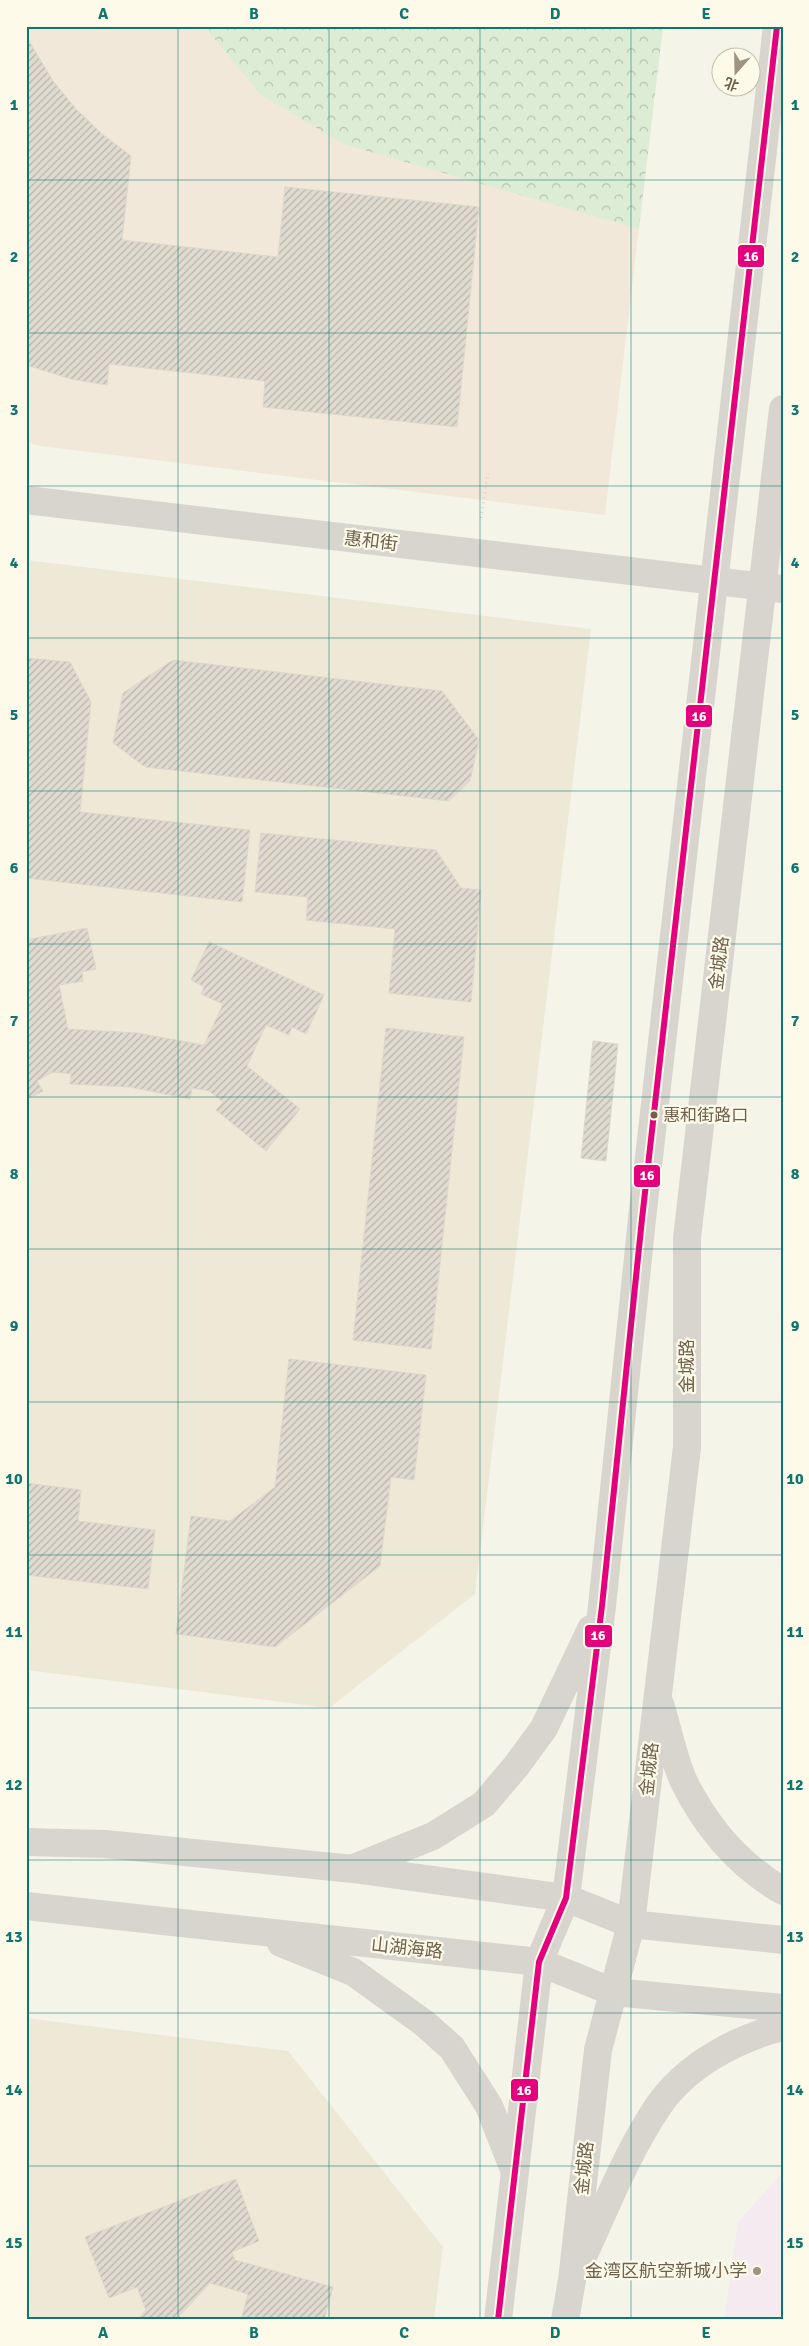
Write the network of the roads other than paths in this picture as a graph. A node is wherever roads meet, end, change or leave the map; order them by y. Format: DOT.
graph roads {
  1 [pos="777,26"];
  2 [pos="783,409"];
  3 [pos="26,500"];
  4 [pos="715,581"];
  5 [pos="773,588"];
  6 [pos="602,1606"];
  7 [pos="657,1694"];
  8 [pos="26,1842"];
  9 [pos="353,1869"];
  10 [pos="783,1891"];
  11 [pos="566,1898"];
  12 [pos="26,1906"];
  13 [pos="631,1924"];
  14 [pos="252,1931"];
  15 [pos="783,1940"];
  16 [pos="539,1962"];
  17 [pos="614,1992"];
  18 [pos="783,2008"];
  19 [pos="783,2027"];
  20 [pos="514,2169"];
  21 [pos="572,2280"];
  22 [pos="498,2320"];
  23 [pos="565,2320"];
  1 -- 4 [label="street"];
  2 -- 5 [label="street, 金城路"];
  3 -- 4 [label="street, 惠和街"];
  4 -- 5 [label="street, 惠和街"];
  4 -- 6 [label="street"];
  5 -- 7 [label="street, 金城路"];
  6 -- 9 [label="street"];
  6 -- 11 [label="street"];
  7 -- 10 [label="street"];
  7 -- 13 [label="street, 金城路"];
  8 -- 9 [label="street"];
  9 -- 11 [label="street"];
  11 -- 13 [label="street"];
  11 -- 16 [label="street"];
  12 -- 14 [label="street, 山湖海路"];
  13 -- 15 [label="street"];
  13 -- 17 [label="street, 金城路"];
  14 -- 16 [label="street, 山湖海路"];
  14 -- 20 [label="street"];
  16 -- 17 [label="street, 山湖海路"];
  16 -- 20 [label="street"];
  17 -- 18 [label="street, 山湖海路"];
  17 -- 21 [label="street, 金城路"];
  19 -- 21 [label="street"];
  20 -- 22 [label="street"];
  21 -- 23 [label="street, 金城路"];
}
